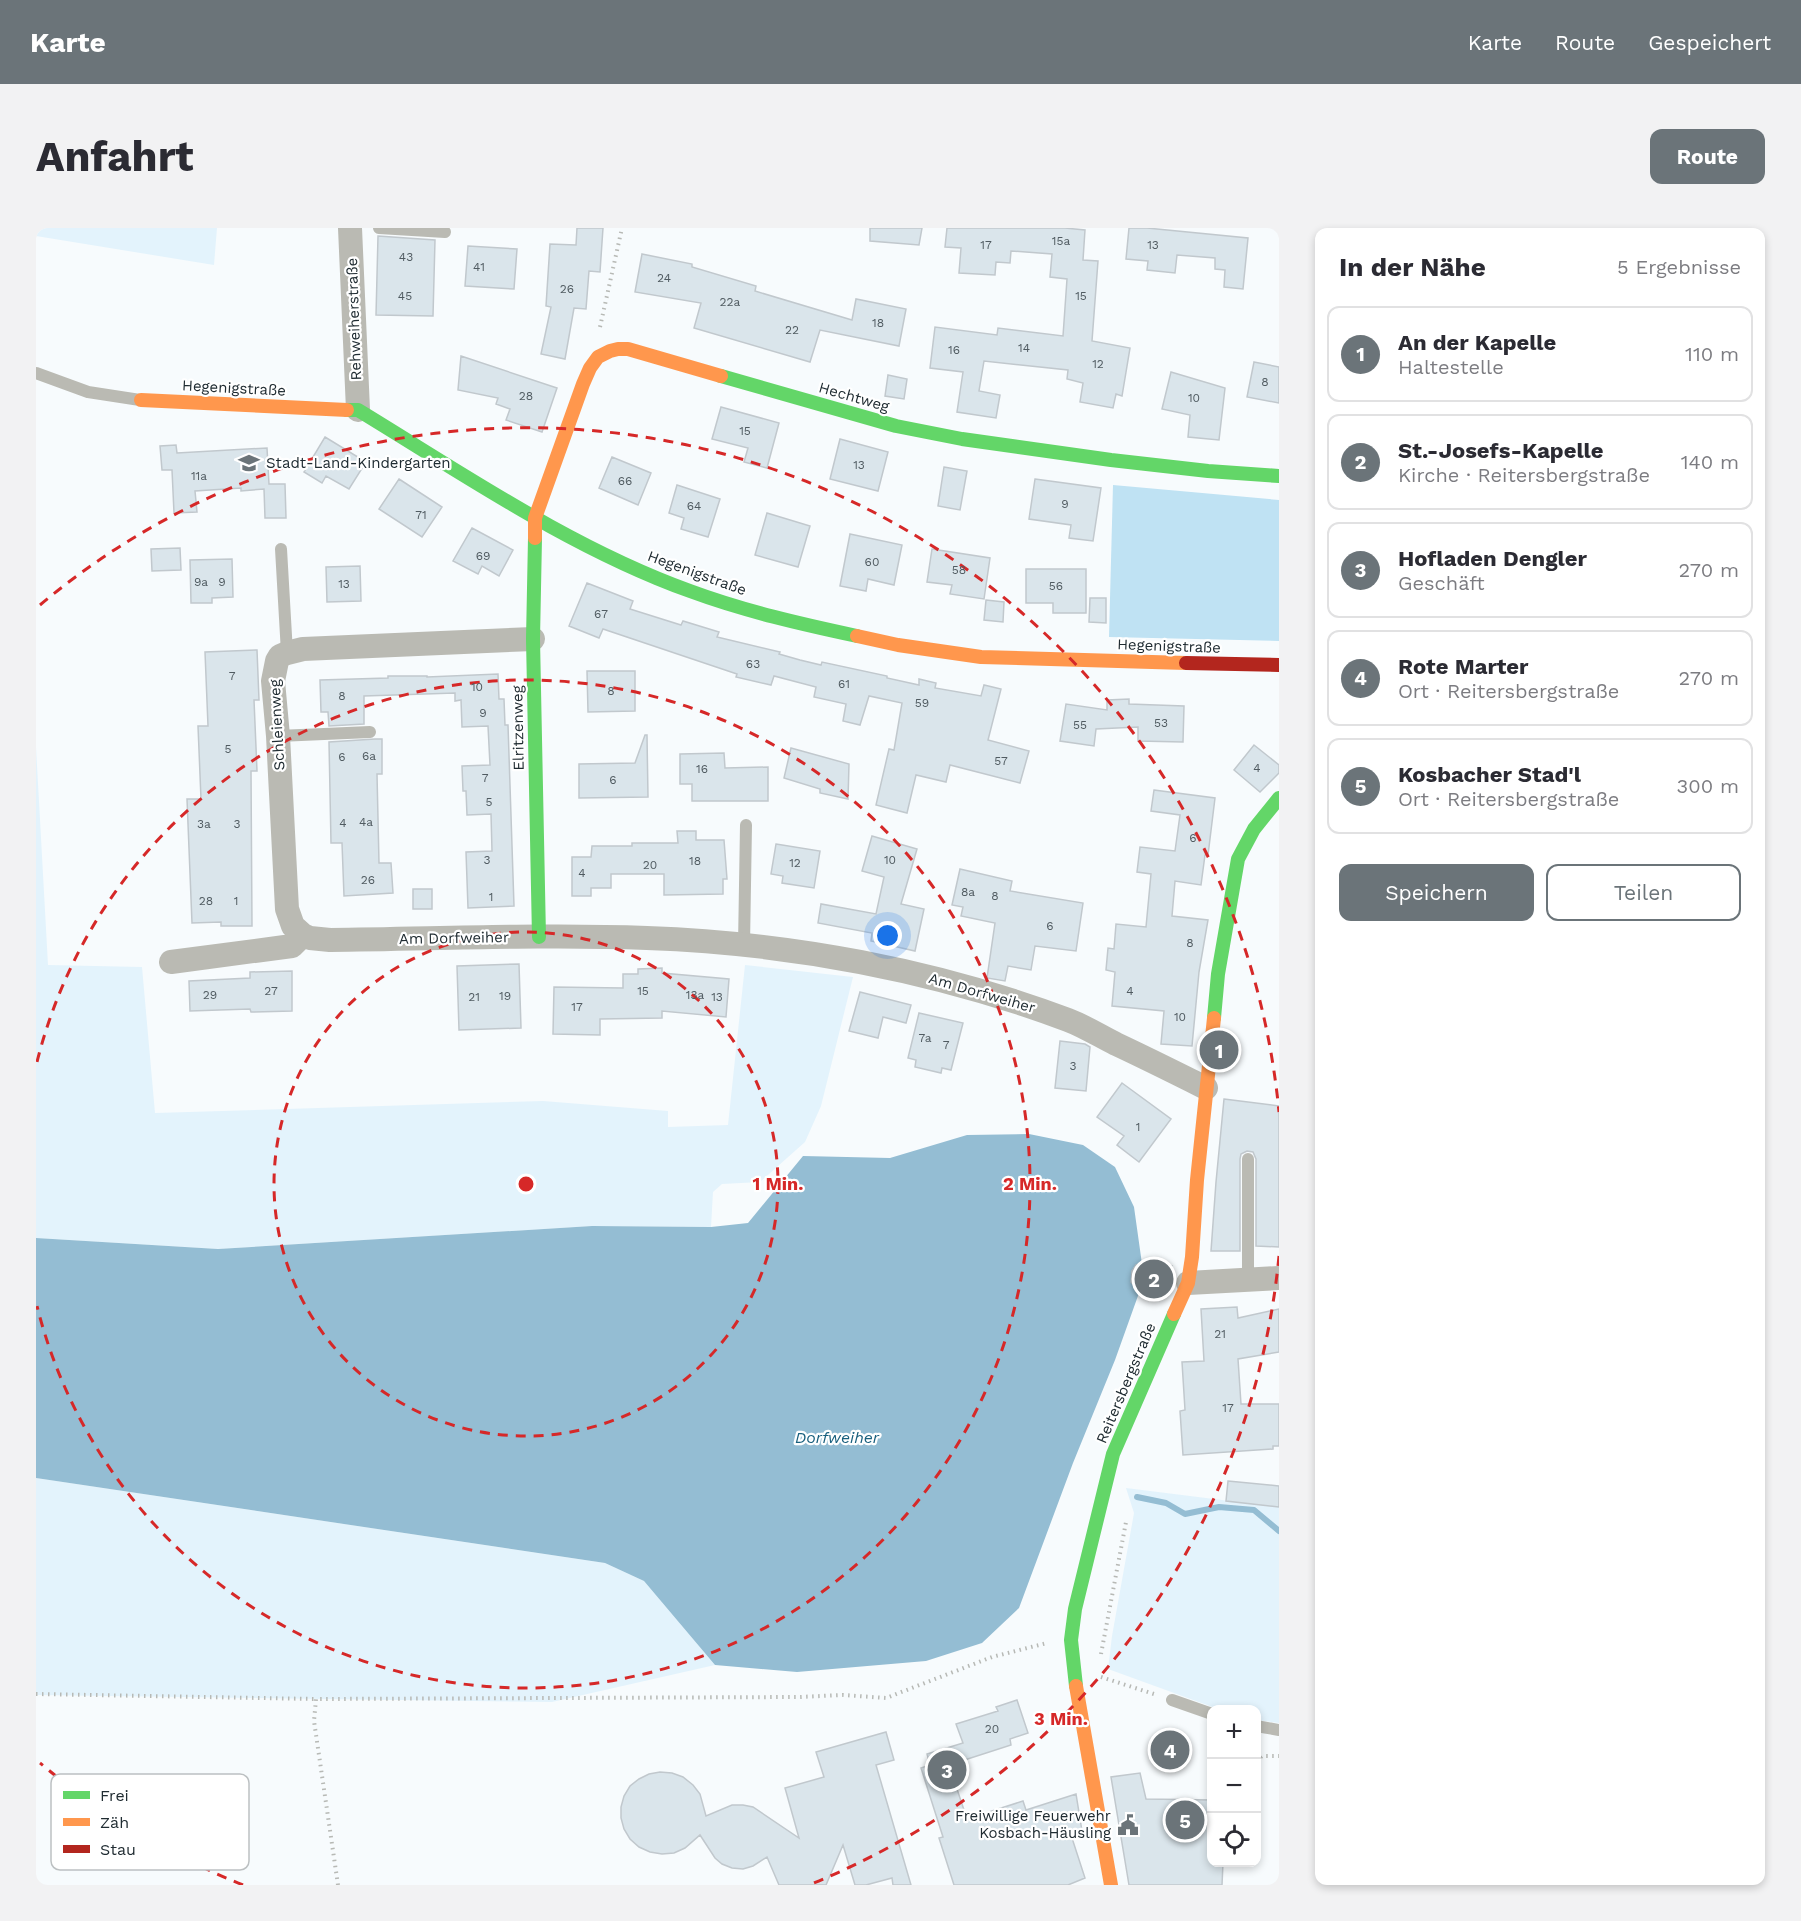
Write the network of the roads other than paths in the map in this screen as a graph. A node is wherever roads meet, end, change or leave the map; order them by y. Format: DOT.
graph roads {
  1 [pos="350,228"];
  2 [pos="379,228"];
  3 [pos="444,232"];
  4 [pos="36,373"];
  5 [pos="141,400"];
  6 [pos="358,410"];
  7 [pos="1279,476"];
  8 [pos="535,518"];
  9 [pos="281,549"];
  10 [pos="533,639"];
  11 [pos="286,653"];
  12 [pos="1279,665"];
  13 [pos="370,732"];
  14 [pos="278,736"];
  15 [pos="1279,798"];
  16 [pos="746,825"];
  17 [pos="303,935"];
  18 [pos="539,937"];
  19 [pos="744,945"];
  20 [pos="171,962"];
  21 [pos="1206,1088"];
  22 [pos="1248,1159"];
  23 [pos="1279,1278"];
  24 [pos="1248,1280"];
  25 [pos="1188,1283"];
  26 [pos="1172,1700"];
  27 [pos="1207,1712"];
  28 [pos="1261,1727"];
  29 [pos="1279,1730"];
  30 [pos="1111,1885"];
  1 -- 6 [label="street, Rehweiherstraße"];
  2 -- 3 [label="lane"];
  4 -- 5 [label="lane"];
  5 -- 6 [label="street, Hegenigstraße"];
  6 -- 8 [label="street, Hegenigstraße"];
  7 -- 8 [label="street, Hechtweg"];
  8 -- 10 [label="street, Elritzenweg"];
  8 -- 12 [label="street, Hegenigstraße"];
  9 -- 11 [label="lane"];
  10 -- 11 [label="street"];
  10 -- 18 [label="street, Elritzenweg"];
  11 -- 14 [label="street, Schleienweg"];
  13 -- 14 [label="lane"];
  14 -- 17 [label="street, Schleienweg"];
  15 -- 21 [label="street, Reitersbergstraße"];
  16 -- 19 [label="lane"];
  17 -- 18 [label="street, Am Dorfweiher"];
  17 -- 20 [label="street"];
  18 -- 19 [label="street, Am Dorfweiher"];
  19 -- 21 [label="street, Am Dorfweiher"];
  21 -- 25 [label="street, Reitersbergstraße"];
  22 -- 24 [label="lane"];
  23 -- 24 [label="street"];
  24 -- 25 [label="street"];
  25 -- 30 [label="street, Reitersbergstraße"];
  26 -- 27 [label="lane"];
  28 -- 29 [label="lane"];
}
